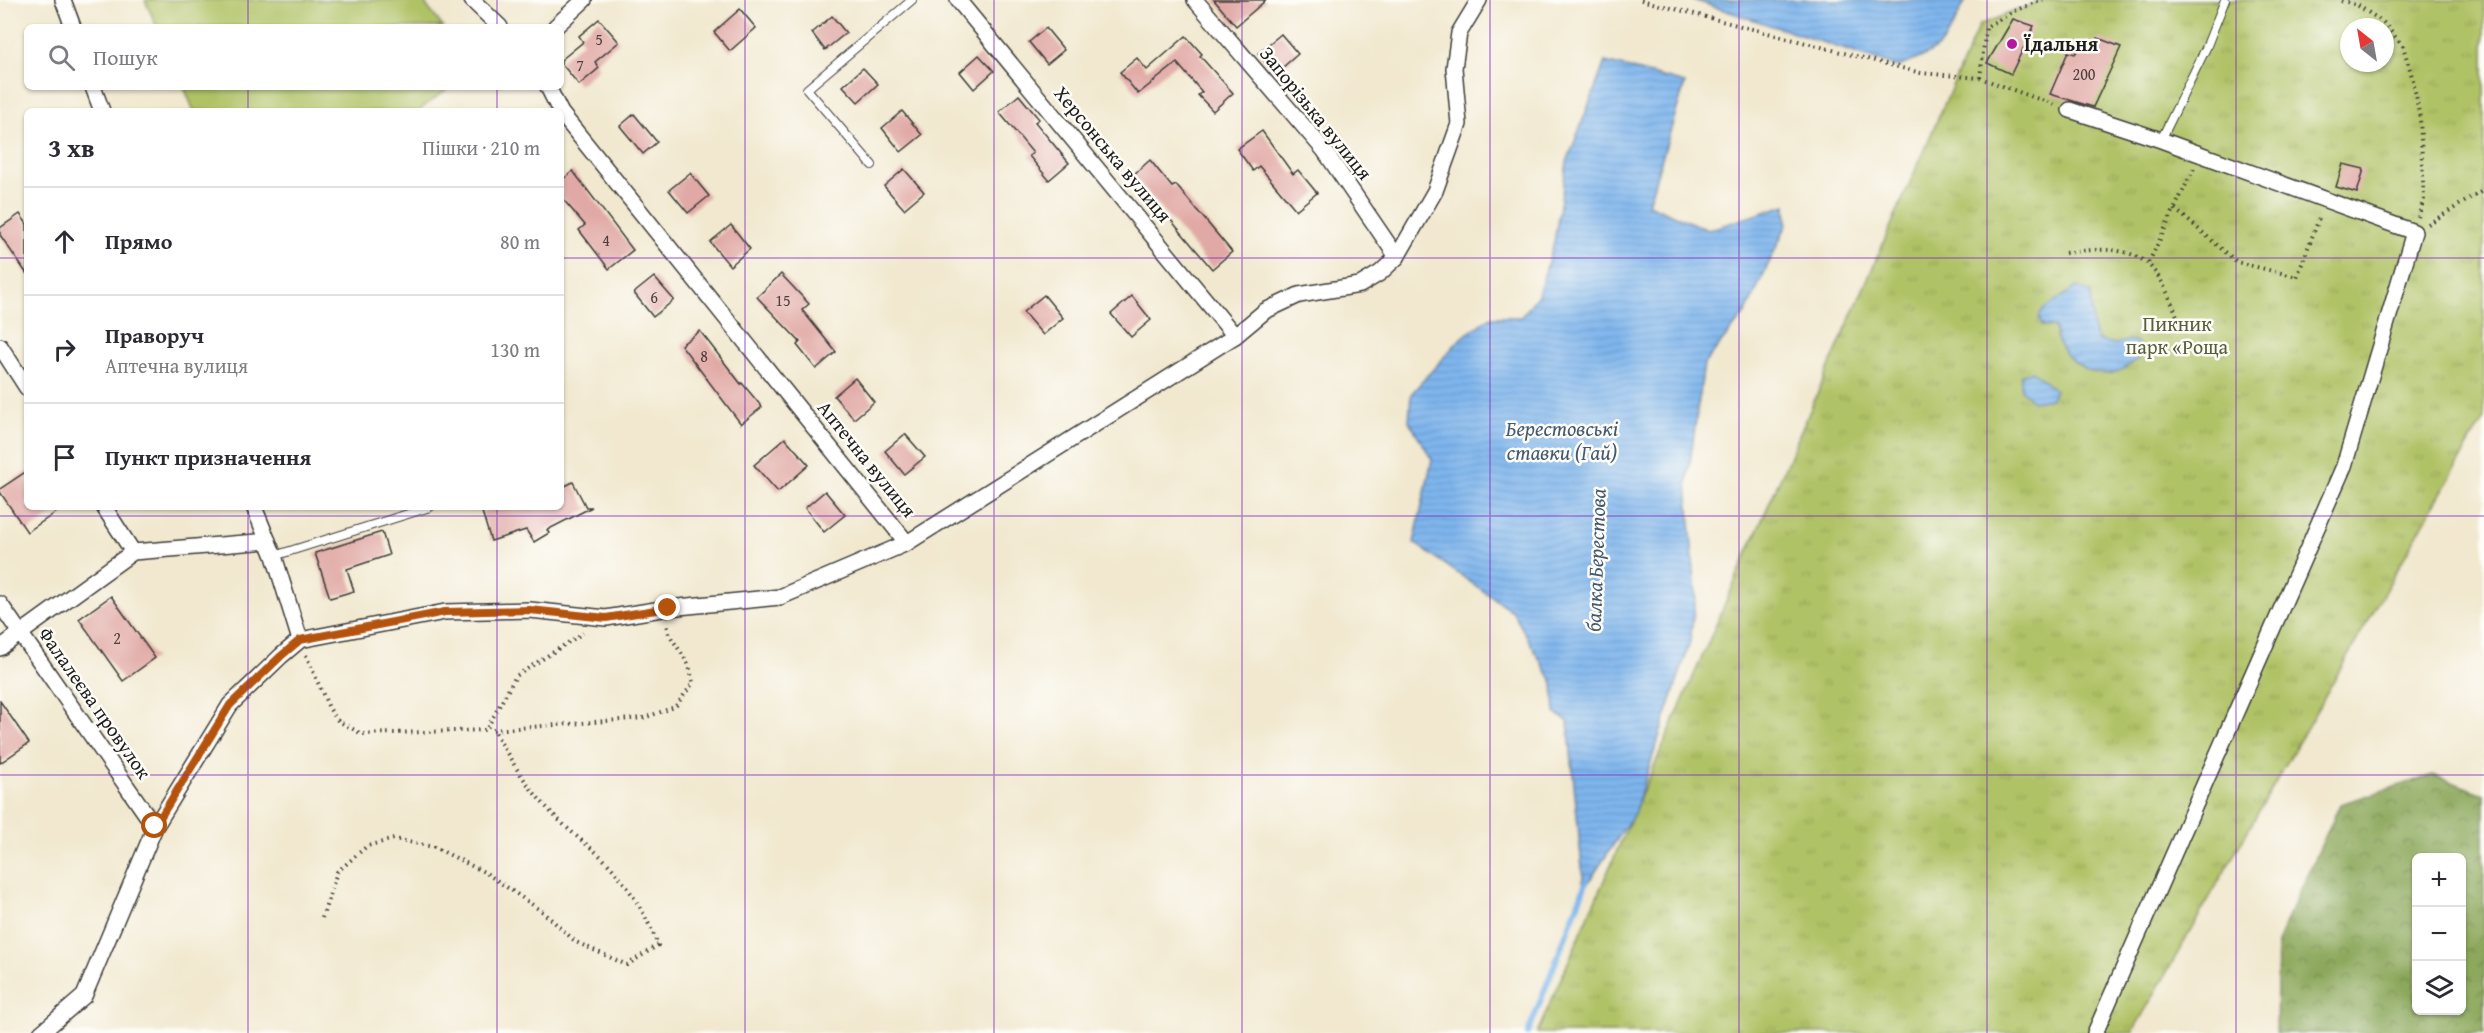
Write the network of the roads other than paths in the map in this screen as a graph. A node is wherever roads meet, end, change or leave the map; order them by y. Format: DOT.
graph roads {
  1 [pos="63,0"];
  2 [pos="472,0"];
  3 [pos="584,0"];
  4 [pos="912,0"];
  5 [pos="958,0"];
  6 [pos="1195,0"];
  7 [pos="1479,0"];
  8 [pos="2225,0"];
  9 [pos="72,24"];
  10 [pos="497,24"];
  11 [pos="558,24"];
  12 [pos="94,90"];
  13 [pos="549,90"];
  14 [pos="101,108"];
  15 [pos="558,108"];
  16 [pos="2070,110"];
  17 [pos="564,117"];
  18 [pos="2161,140"];
  19 [pos="872,165"];
  20 [pos="1397,257"];
  21 [pos="1235,336"];
  22 [pos="0,346"];
  23 [pos="24,383"];
  24 [pos="106,510"];
  25 [pos="256,510"];
  26 [pos="420,510"];
  27 [pos="268,541"];
  28 [pos="907,543"];
  29 [pos="133,552"];
  30 [pos="274,556"];
  31 [pos="0,604"];
  32 [pos="21,634"];
  33 [pos="300,640"];
  34 [pos="0,648"];
  35 [pos="155,826"];
  36 [pos="41,1033"];
  37 [pos="2096,1033"];
  1 -- 9 [label="street"];
  2 -- 10 [label="street"];
  3 -- 11 [label="street"];
  4 -- 19 [label="lane"];
  5 -- 21 [label="street, Херсонська вулиця"];
  6 -- 20 [label="street, Запорізька вулиця"];
  7 -- 20 [label="street"];
  8 -- 18 [label="lane"];
  12 -- 14 [label="street"];
  13 -- 15 [label="street, Аптечна вулиця"];
  16 -- 18 [label="street"];
  17 -- 28 [label="street, Аптечна вулиця"];
  18 -- 37 [label="street"];
  20 -- 21 [label="street"];
  21 -- 28 [label="street"];
  22 -- 23 [label="street"];
  24 -- 29 [label="street"];
  25 -- 27 [label="street"];
  26 -- 30 [label="lane"];
  27 -- 29 [label="street"];
  27 -- 30 [label="street"];
  28 -- 33 [label="street, Аптечна вулиця"];
  29 -- 32 [label="street"];
  30 -- 33 [label="street"];
  31 -- 32 [label="street, Фалалеєва провулок"];
  32 -- 34 [label="street"];
  32 -- 35 [label="street, Фалалеєва провулок"];
  33 -- 35 [label="street"];
  35 -- 36 [label="street"];
}
